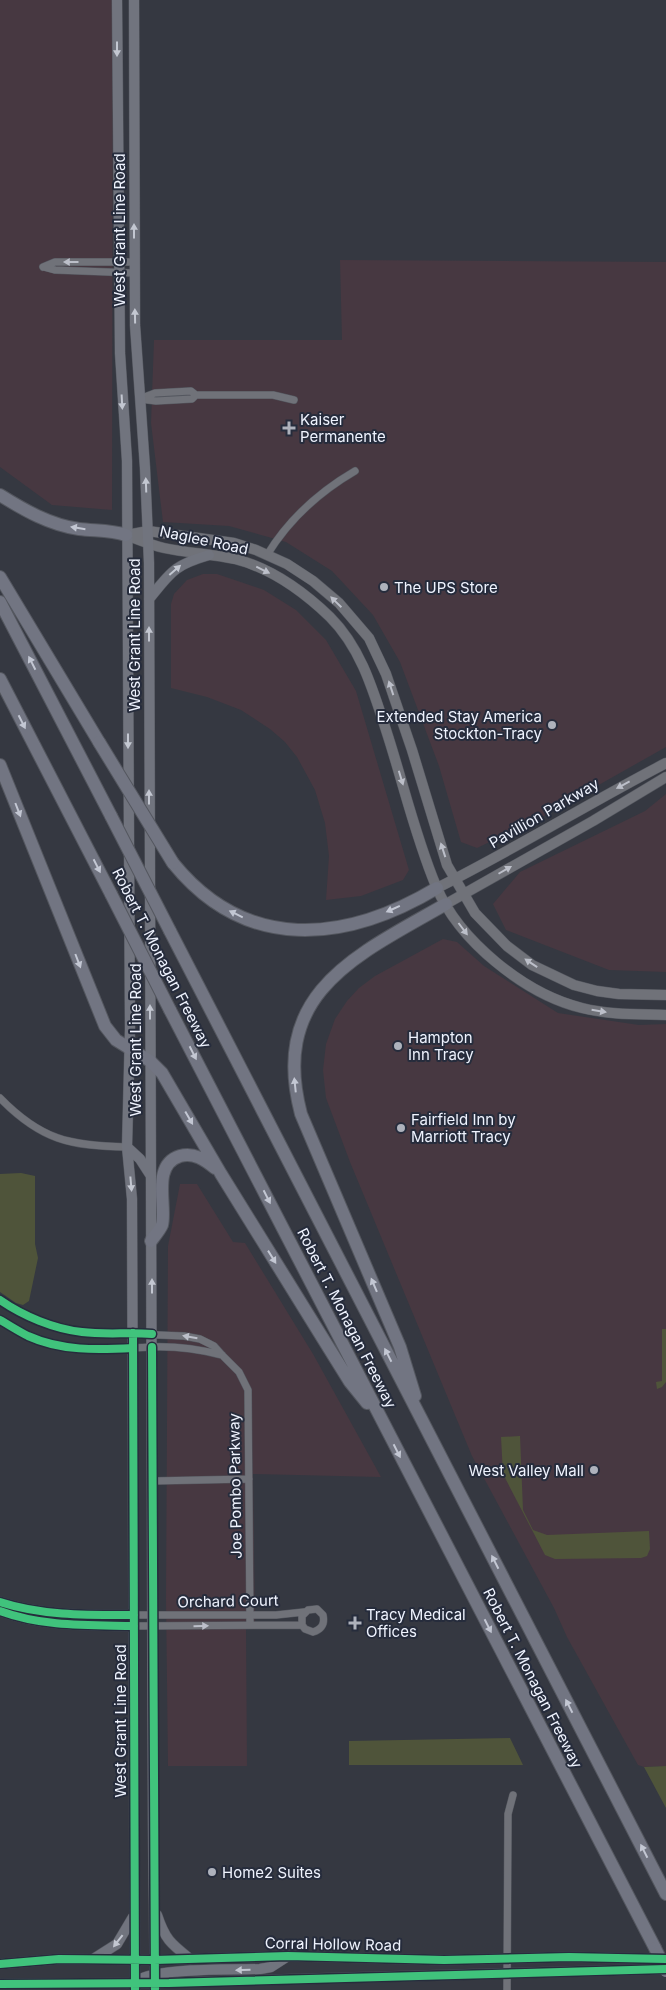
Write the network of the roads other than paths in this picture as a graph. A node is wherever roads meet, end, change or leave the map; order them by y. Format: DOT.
graph roads {
  1 [pos="116,0"];
  2 [pos="134,0"];
  3 [pos="119,262"];
  4 [pos="134,262"];
  5 [pos="134,272"];
  6 [pos="119,273"];
  7 [pos="140,398"];
  8 [pos="294,400"];
  9 [pos="355,471"];
  10 [pos="0,494"];
  11 [pos="148,531"];
  12 [pos="126,535"];
  13 [pos="148,544"];
  14 [pos="209,555"];
  15 [pos="267,555"];
  16 [pos="0,577"];
  17 [pos="149,599"];
  18 [pos="0,602"];
  19 [pos="0,679"];
  20 [pos="666,763"];
  21 [pos="0,764"];
  22 [pos="666,777"];
  23 [pos="454,879"];
  24 [pos="436,888"];
  25 [pos="463,894"];
  26 [pos="446,904"];
  27 [pos="666,995"];
  28 [pos="666,1014"];
  29 [pos="129,1048"];
  30 [pos="150,1061"];
  31 [pos="0,1098"];
  32 [pos="128,1147"];
  33 [pos="221,1174"];
  34 [pos="151,1177"];
  35 [pos="151,1241"];
  36 [pos="0,1300"];
  37 [pos="0,1320"];
  38 [pos="132,1333"];
  39 [pos="152,1334"];
  40 [pos="152,1347"];
  41 [pos="132,1348"];
  42 [pos="222,1355"];
  43 [pos="418,1413"];
  44 [pos="383,1424"];
  45 [pos="249,1479"];
  46 [pos="152,1481"];
  47 [pos="0,1602"];
  48 [pos="0,1611"];
  49 [pos="304,1612"];
  50 [pos="153,1615"];
  51 [pos="250,1615"];
  52 [pos="134,1620"];
  53 [pos="250,1625"];
  54 [pos="302,1625"];
  55 [pos="153,1626"];
  56 [pos="513,1795"];
  57 [pos="666,1894"];
  58 [pos="154,1907"];
  59 [pos="134,1914"];
  60 [pos="288,1956"];
  61 [pos="93,1959"];
  62 [pos="135,1959"];
  63 [pos="190,1959"];
  64 [pos="508,1959"];
  65 [pos="666,1959"];
  66 [pos="154,1960"];
  67 [pos="0,1964"];
  68 [pos="666,1970"];
  69 [pos="507,1973"];
  70 [pos="155,1982"];
  71 [pos="0,1984"];
  72 [pos="135,1986"];
  73 [pos="507,1990"];
  1 -- 3 [label="main road, West Grant Line Road, one-way"];
  4 -- 2 [label="main road, West Grant Line Road, one-way"];
  3 -- 4 [label="street"];
  3 -- 6 [label="main road, West Grant Line Road"];
  3 -- 6 [label="street, one-way"];
  4 -- 5 [label="main road, West Grant Line Road"];
  5 -- 6 [label="street"];
  7 -- 5 [label="main road, West Grant Line Road, one-way"];
  6 -- 12 [label="main road, West Grant Line Road, one-way"];
  7 -- 8 [label="street"];
  11 -- 7 [label="main road, West Grant Line Road, one-way"];
  9 -- 15 [label="street"];
  12 -- 10 [label="highway, one-way"];
  11 -- 12 [label="main road, Naglee Road"];
  11 -- 13 [label="main road, West Grant Line Road"];
  11 -- 15 [label="main road, Naglee Road"];
  12 -- 13 [label="main road, Naglee Road"];
  12 -- 29 [label="main road, West Grant Line Road, one-way"];
  13 -- 14 [label="main road, Naglee Road"];
  13 -- 17 [label="main road, West Grant Line Road"];
  17 -- 14 [label="main road, one-way"];
  14 -- 24 [label="main road, Naglee Road, one-way"];
  23 -- 15 [label="main road, Naglee Road, one-way"];
  24 -- 16 [label="highway, one-way, bridge"];
  30 -- 17 [label="main road, West Grant Line Road, one-way"];
  43 -- 18 [label="highway, Robert T. Monagan Freeway, one-way, bridge"];
  19 -- 44 [label="highway, Robert T. Monagan Freeway, one-way, bridge"];
  20 -- 23 [label="main road, Pavillion Parkway, one-way"];
  21 -- 29 [label="highway, one-way"];
  25 -- 22 [label="main road, Pavillion Parkway, one-way"];
  23 -- 24 [label="main road, Pavillion Parkway"];
  23 -- 25 [label="main road, Naglee Road"];
  24 -- 26 [label="main road, Naglee Road"];
  25 -- 26 [label="main road, Pavillion Parkway"];
  27 -- 25 [label="main road, Naglee Road, one-way"];
  26 -- 28 [label="main road, Naglee Road, one-way"];
  43 -- 26 [label="highway, one-way"];
  29 -- 30 [label="highway"];
  29 -- 32 [label="main road, West Grant Line Road"];
  30 -- 33 [label="highway, one-way"];
  30 -- 34 [label="main road, West Grant Line Road"];
  31 -- 32 [label="street"];
  32 -- 34 [label="main road"];
  32 -- 38 [label="main road, West Grant Line Road, one-way"];
  33 -- 35 [label="highway"];
  33 -- 44 [label="highway, one-way"];
  34 -- 35 [label="main road, West Grant Line Road"];
  39 -- 35 [label="main road, West Grant Line Road, one-way"];
  36 -- 38 [label="street, Joe Pombo Parkway"];
  37 -- 41 [label="street"];
  38 -- 39 [label="street, Joe Pombo Parkway"];
  38 -- 41 [label="main road, West Grant Line Road"];
  39 -- 40 [label="main road, West Grant Line Road"];
  42 -- 39 [label="street, Joe Pombo Parkway, one-way"];
  40 -- 41 [label="street"];
  40 -- 42 [label="street"];
  40 -- 46 [label="main road, West Grant Line Road"];
  41 -- 52 [label="main road, West Grant Line Road"];
  42 -- 45 [label="street, Joe Pombo Parkway"];
  57 -- 43 [label="highway, Robert T. Monagan Freeway, one-way"];
  44 -- 68 [label="highway, Robert T. Monagan Freeway, one-way, bridge"];
  45 -- 46 [label="street"];
  45 -- 51 [label="street, Joe Pombo Parkway"];
  46 -- 50 [label="main road, West Grant Line Road"];
  47 -- 52 [label="main road"];
  48 -- 52 [label="main road"];
  49 -- 51 [label="street, Orchard Court"];
  49 -- 54 [label="street"];
  49 -- 54 [label="street"];
  50 -- 51 [label="street, Orchard Court"];
  50 -- 52 [label="street, Orchard Court"];
  50 -- 55 [label="main road, West Grant Line Road"];
  51 -- 53 [label="street, Joe Pombo Parkway"];
  52 -- 55 [label="street"];
  52 -- 59 [label="main road, West Grant Line Road"];
  53 -- 54 [label="street"];
  55 -- 53 [label="street, one-way"];
  55 -- 58 [label="main road, West Grant Line Road"];
  56 -- 64 [label="street"];
  58 -- 63 [label="main road"];
  58 -- 66 [label="main road, West Grant Line Road"];
  59 -- 61 [label="main road, one-way"];
  59 -- 62 [label="main road, West Grant Line Road"];
  60 -- 63 [label="main road, Corral Hollow Road"];
  60 -- 64 [label="main road, Corral Hollow Road"];
  60 -- 70 [label="main road, one-way"];
  61 -- 62 [label="main road, Corral Hollow Road"];
  61 -- 67 [label="main road, Corral Hollow Road"];
  62 -- 66 [label="main road, Corral Hollow Road"];
  62 -- 72 [label="main road, West Grant Line Road"];
  63 -- 66 [label="main road, Corral Hollow Road"];
  64 -- 65 [label="main road, Corral Hollow Road"];
  64 -- 69 [label="street"];
  66 -- 70 [label="main road, West Grant Line Road"];
  68 -- 69 [label="main road, Corral Hollow Road"];
  69 -- 70 [label="main road, Corral Hollow Road"];
  69 -- 73 [label="street"];
  70 -- 72 [label="main road, Corral Hollow Road"];
  71 -- 72 [label="main road, Corral Hollow Road"];
}
